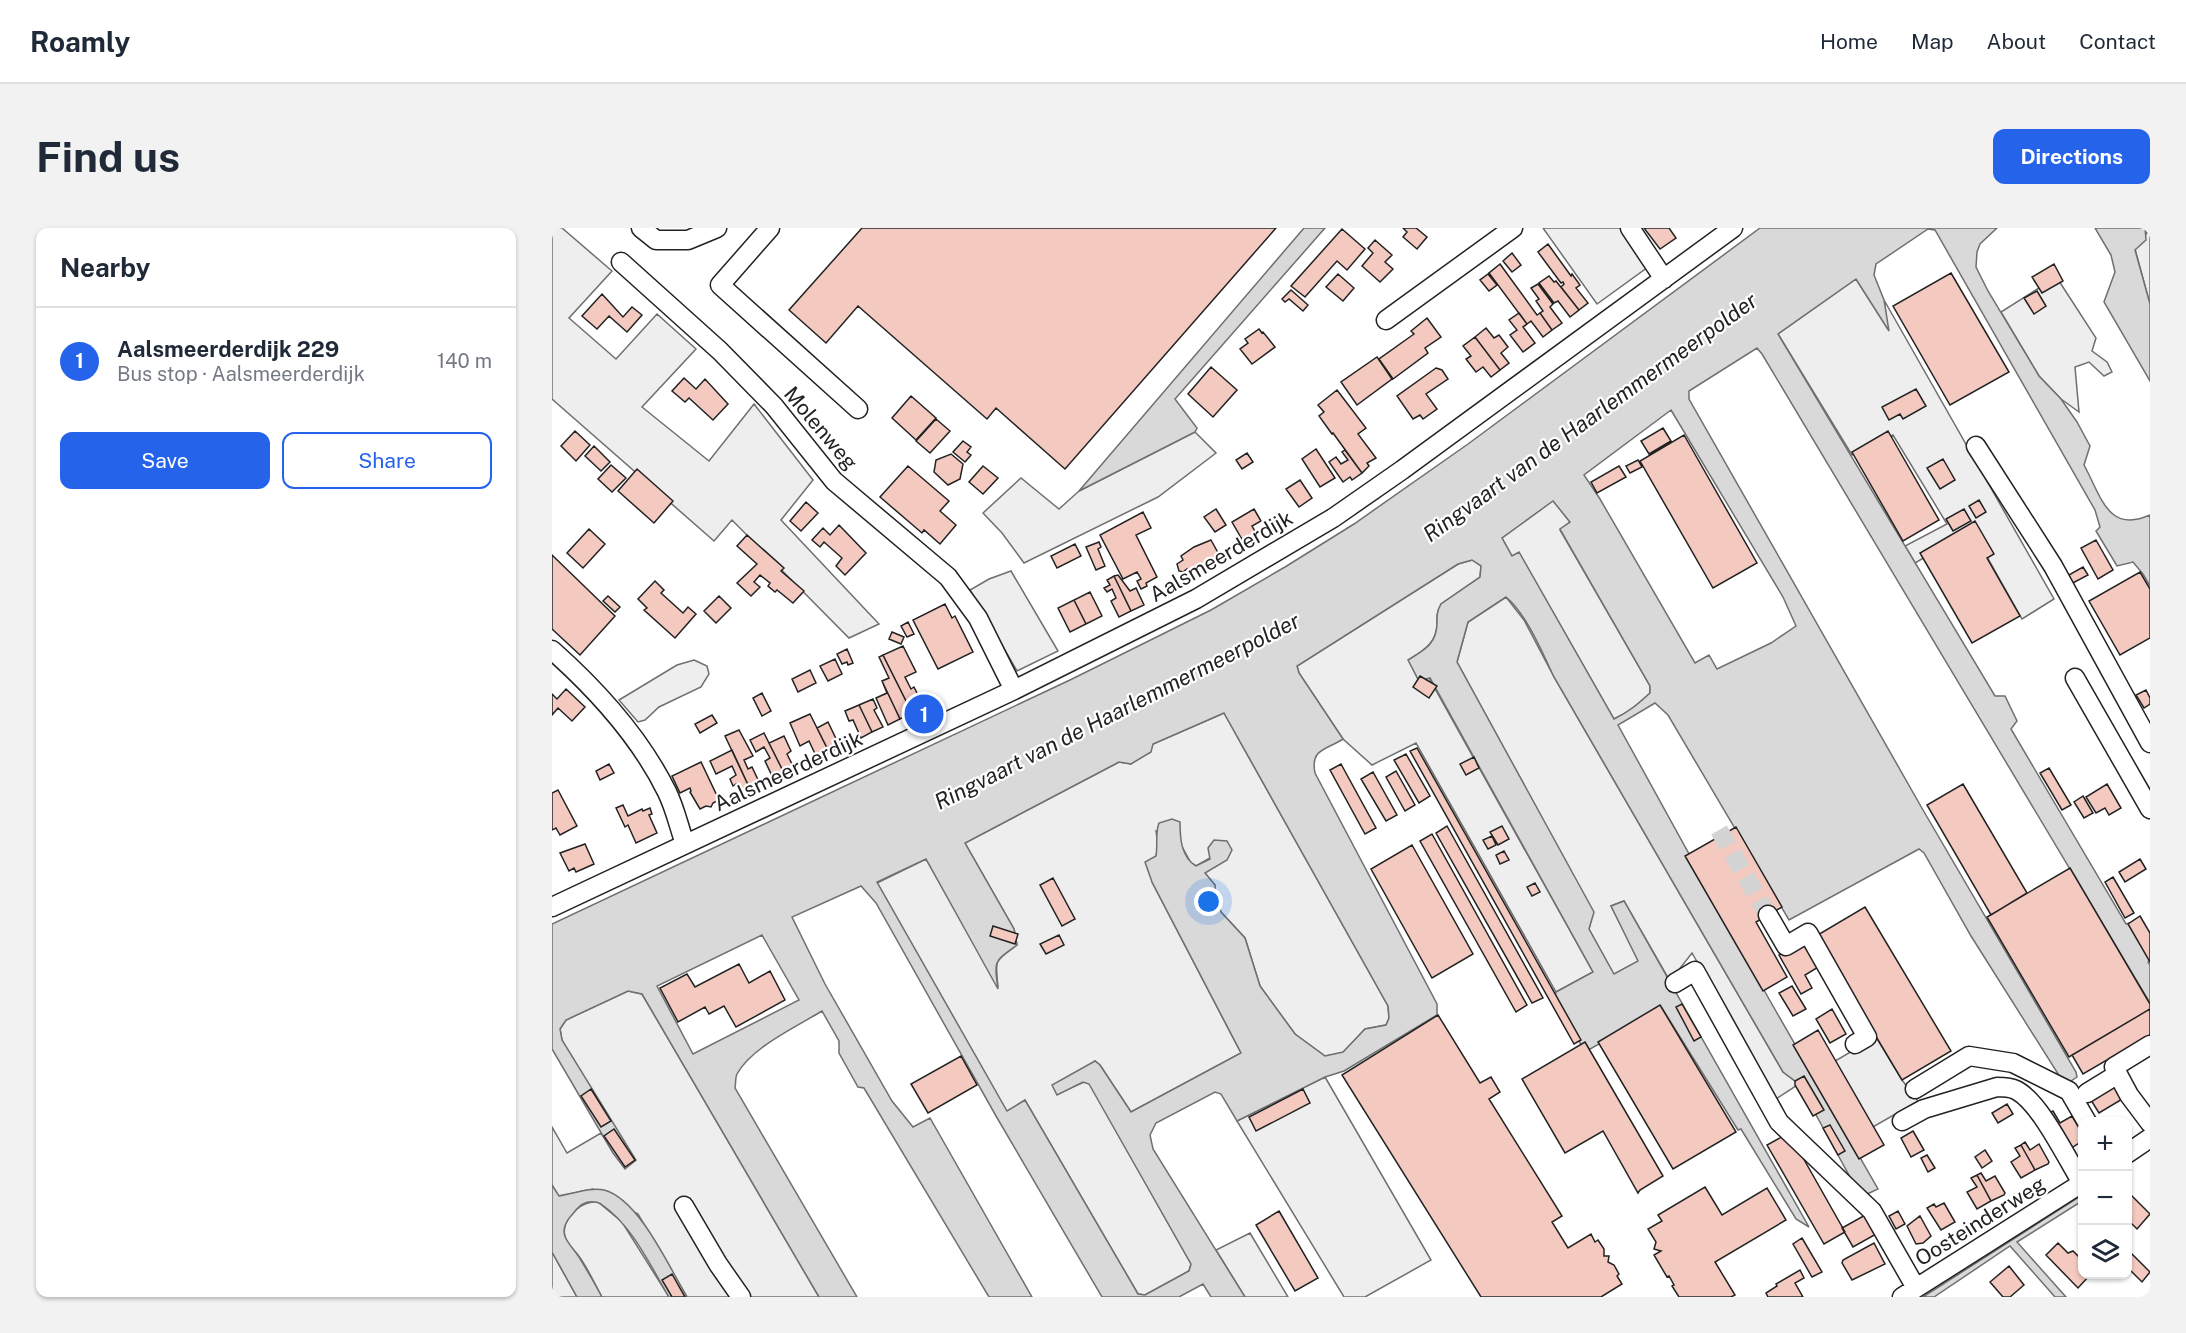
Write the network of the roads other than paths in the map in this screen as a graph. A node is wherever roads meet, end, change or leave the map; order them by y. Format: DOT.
graph roads {
  1 [pos="641,228"];
  2 [pos="717,228"];
  3 [pos="770,228"];
  4 [pos="1513,228"];
  5 [pos="1630,228"];
  6 [pos="1733,228"];
  7 [pos="621,262"];
  8 [pos="1664,279"];
  9 [pos="1386,320"];
  10 [pos="858,409"];
  11 [pos="1976,446"];
  12 [pos="552,650"];
  13 [pos="2075,678"];
  14 [pos="1014,690"];
  15 [pos="2150,743"];
  16 [pos="2150,809"];
  17 [pos="685,844"];
  18 [pos="552,905"];
  19 [pos="1768,915"];
  20 [pos="1675,983"];
  21 [pos="1855,1044"];
  22 [pos="2150,1046"];
  23 [pos="2118,1074"];
  24 [pos="1915,1089"];
  25 [pos="2087,1093"];
  26 [pos="2084,1117"];
  27 [pos="1902,1121"];
  28 [pos="2150,1123"];
  29 [pos="2150,1138"];
  30 [pos="2132,1150"];
  31 [pos="2078,1177"];
  32 [pos="2078,1186"];
  33 [pos="684,1206"];
  34 [pos="1909,1292"];
  35 [pos="741,1297"];
  1 -- 2 [label="street"];
  3 -- 10 [label="street"];
  4 -- 9 [label="street"];
  5 -- 8 [label="street"];
  6 -- 8 [label="street, Aalsmeerderdijk"];
  7 -- 14 [label="street, Molenweg"];
  8 -- 14 [label="street, Aalsmeerderdijk"];
  11 -- 15 [label="street"];
  12 -- 17 [label="street"];
  13 -- 16 [label="street"];
  14 -- 17 [label="street, Aalsmeerderdijk"];
  17 -- 18 [label="street, Aalsmeerderdijk"];
  19 -- 21 [label="street"];
  20 -- 34 [label="street"];
  22 -- 23 [label="street"];
  23 -- 25 [label="street"];
  23 -- 28 [label="street"];
  24 -- 26 [label="street"];
  27 -- 31 [label="street"];
  29 -- 30 [label="street"];
  32 -- 34 [label="street, Oosteinderweg"];
  33 -- 35 [label="street"];
}
